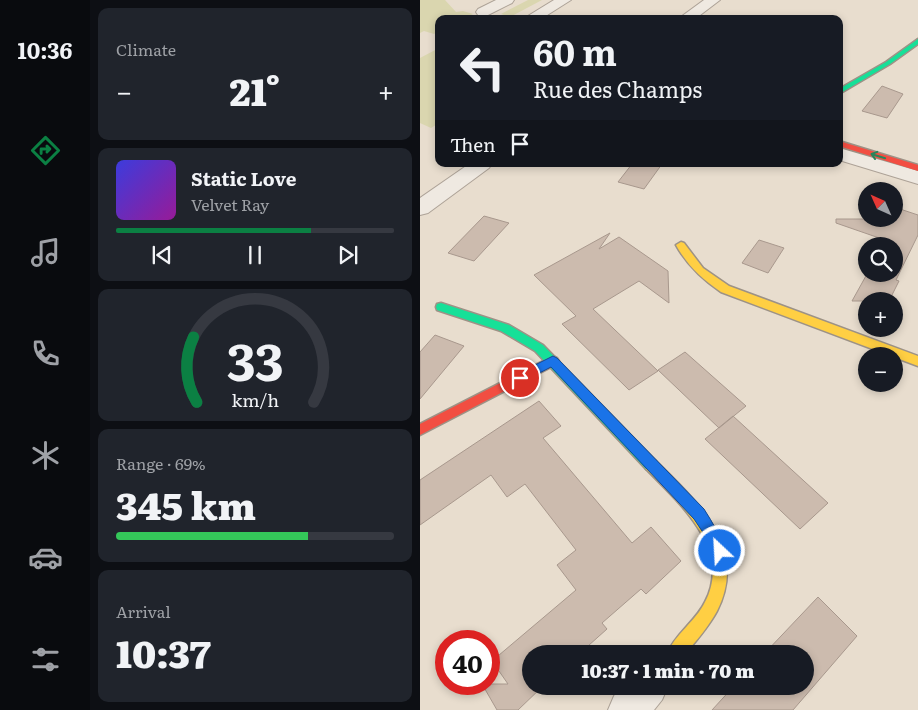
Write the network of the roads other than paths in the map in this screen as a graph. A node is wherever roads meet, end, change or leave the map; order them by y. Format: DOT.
graph roads {
  1 [pos="507,0"];
  2 [pos="564,0"];
  3 [pos="713,0"];
  4 [pos="493,15"];
  5 [pos="537,15"];
  6 [pos="692,15"];
  7 [pos="918,41"];
  8 [pos="843,90"];
  9 [pos="843,145"];
  10 [pos="843,155"];
  11 [pos="478,167"];
  12 [pos="918,168"];
  13 [pos="918,178"];
  14 [pos="420,208"];
  15 [pos="681,245"];
  16 [pos="441,307"];
  17 [pos="553,361"];
  18 [pos="918,361"];
  19 [pos="420,430"];
  20 [pos="682,645"];
  21 [pos="640,695"];
  22 [pos="628,710"];
  1 -- 4 [label="street"];
  2 -- 5 [label="street"];
  3 -- 6 [label="street"];
  7 -- 8 [label="street"];
  12 -- 9 [label="street, one-way"];
  10 -- 13 [label="street"];
  11 -- 14 [label="street"];
  15 -- 18 [label="street"];
  16 -- 17 [label="street"];
  17 -- 19 [label="street"];
  17 -- 20 [label="street"];
  21 -- 22 [label="street"];
}
